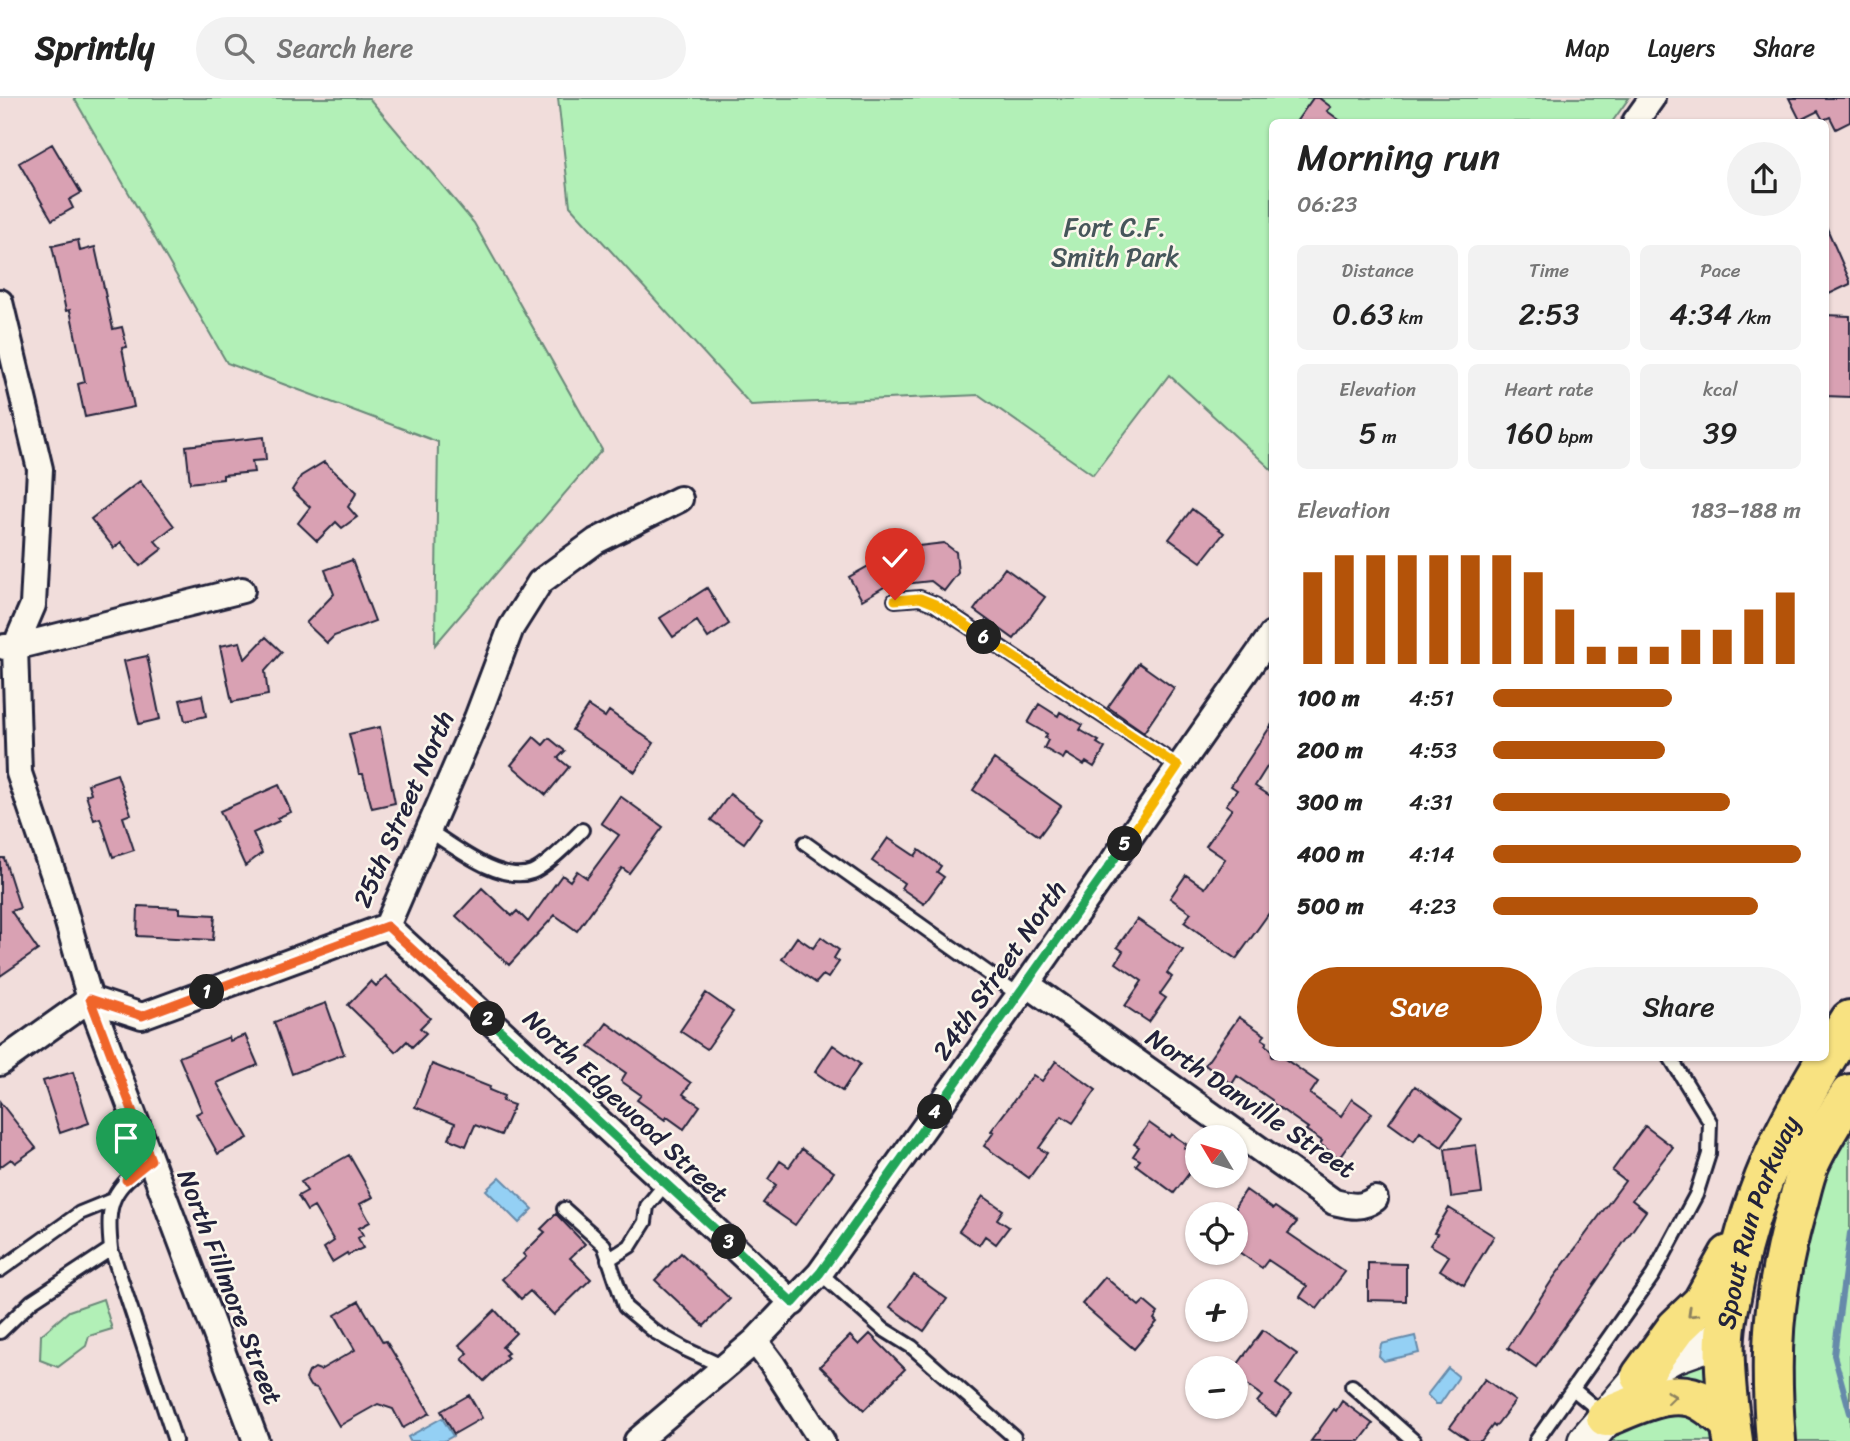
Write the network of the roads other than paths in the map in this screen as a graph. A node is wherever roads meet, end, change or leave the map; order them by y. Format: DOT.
graph roads {
  1 [pos="1652,98"];
  2 [pos="1637,119"];
  3 [pos="0,302"];
  4 [pos="680,499"];
  5 [pos="242,590"];
  6 [pos="895,600"];
  7 [pos="1269,638"];
  8 [pos="8,647"];
  9 [pos="1178,766"];
  10 [pos="429,830"];
  11 [pos="582,830"];
  12 [pos="805,843"];
  13 [pos="387,926"];
  14 [pos="1023,990"];
  15 [pos="90,999"];
  16 [pos="1850,1020"];
  17 [pos="1829,1056"];
  18 [pos="1672,1061"];
  19 [pos="1826,1061"];
  20 [pos="0,1063"];
  21 [pos="1850,1094"];
  22 [pos="151,1160"];
  23 [pos="1810,1165"];
  24 [pos="666,1183"];
  25 [pos="1375,1199"];
  26 [pos="112,1200"];
  27 [pos="564,1209"];
  28 [pos="1750,1213"];
  29 [pos="111,1248"];
  30 [pos="608,1260"];
  31 [pos="0,1270"];
  32 [pos="820,1273"];
  33 [pos="793,1303"];
  34 [pos="0,1332"];
  35 [pos="1725,1337"];
  36 [pos="755,1341"];
  37 [pos="724,1367"];
  38 [pos="1641,1376"];
  39 [pos="1352,1386"];
  40 [pos="1573,1389"];
  41 [pos="1596,1429"];
  42 [pos="1732,1432"];
  43 [pos="1014,1437"];
  44 [pos="175,1441"];
  45 [pos="256,1441"];
  46 [pos="637,1441"];
  47 [pos="821,1441"];
  48 [pos="1414,1441"];
  49 [pos="1536,1441"];
  50 [pos="1767,1441"];
  51 [pos="1776,1441"];
  1 -- 2 [label="street"];
  3 -- 8 [label="street, North Fillmore Street"];
  4 -- 10 [label="street, 25th Street North"];
  5 -- 8 [label="street"];
  6 -- 9 [label="lane"];
  7 -- 9 [label="street, 24th Street North"];
  8 -- 15 [label="street, North Fillmore Street"];
  9 -- 14 [label="street, 24th Street North"];
  10 -- 11 [label="lane"];
  10 -- 13 [label="street, 25th Street North"];
  12 -- 14 [label="lane"];
  13 -- 15 [label="street, 25th Street North"];
  13 -- 24 [label="street, North Edgewood Street"];
  14 -- 25 [label="street, North Danville Street"];
  14 -- 32 [label="street, 24th Street North"];
  15 -- 20 [label="street"];
  15 -- 22 [label="street, North Fillmore Street"];
  16 -- 17 [label="main road, Spout Run Parkway"];
  18 -- 40 [label="lane"];
  19 -- 28 [label="main road, Spout Run Parkway"];
  21 -- 23 [label="main road, Spout Run Parkway"];
  22 -- 26 [label="lane"];
  22 -- 45 [label="street, North Fillmore Street"];
  23 -- 35 [label="main road"];
  23 -- 51 [label="main road, Spout Run Parkway"];
  24 -- 30 [label="lane"];
  24 -- 33 [label="street, North Edgewood Street"];
  26 -- 29 [label="lane"];
  26 -- 31 [label="lane"];
  27 -- 30 [label="lane"];
  28 -- 35 [label="main road, Spout Run Parkway"];
  28 -- 38 [label="main road, one-way"];
  29 -- 34 [label="lane"];
  29 -- 44 [label="lane"];
  30 -- 37 [label="lane"];
  32 -- 33 [label="street, 24th Street North"];
  32 -- 43 [label="lane"];
  33 -- 36 [label="street, 24th Street North"];
  35 -- 38 [label="street"];
  35 -- 42 [label="main road, Spout Run Parkway"];
  35 -- 50 [label="main road"];
  36 -- 37 [label="street, 24th Street North"];
  36 -- 47 [label="street"];
  37 -- 46 [label="street, 24th Street North"];
  38 -- 41 [label="street"];
  39 -- 48 [label="lane"];
  40 -- 41 [label="lane"];
  40 -- 49 [label="lane"];
  41 -- 42 [label="main road, one-way"];
}
